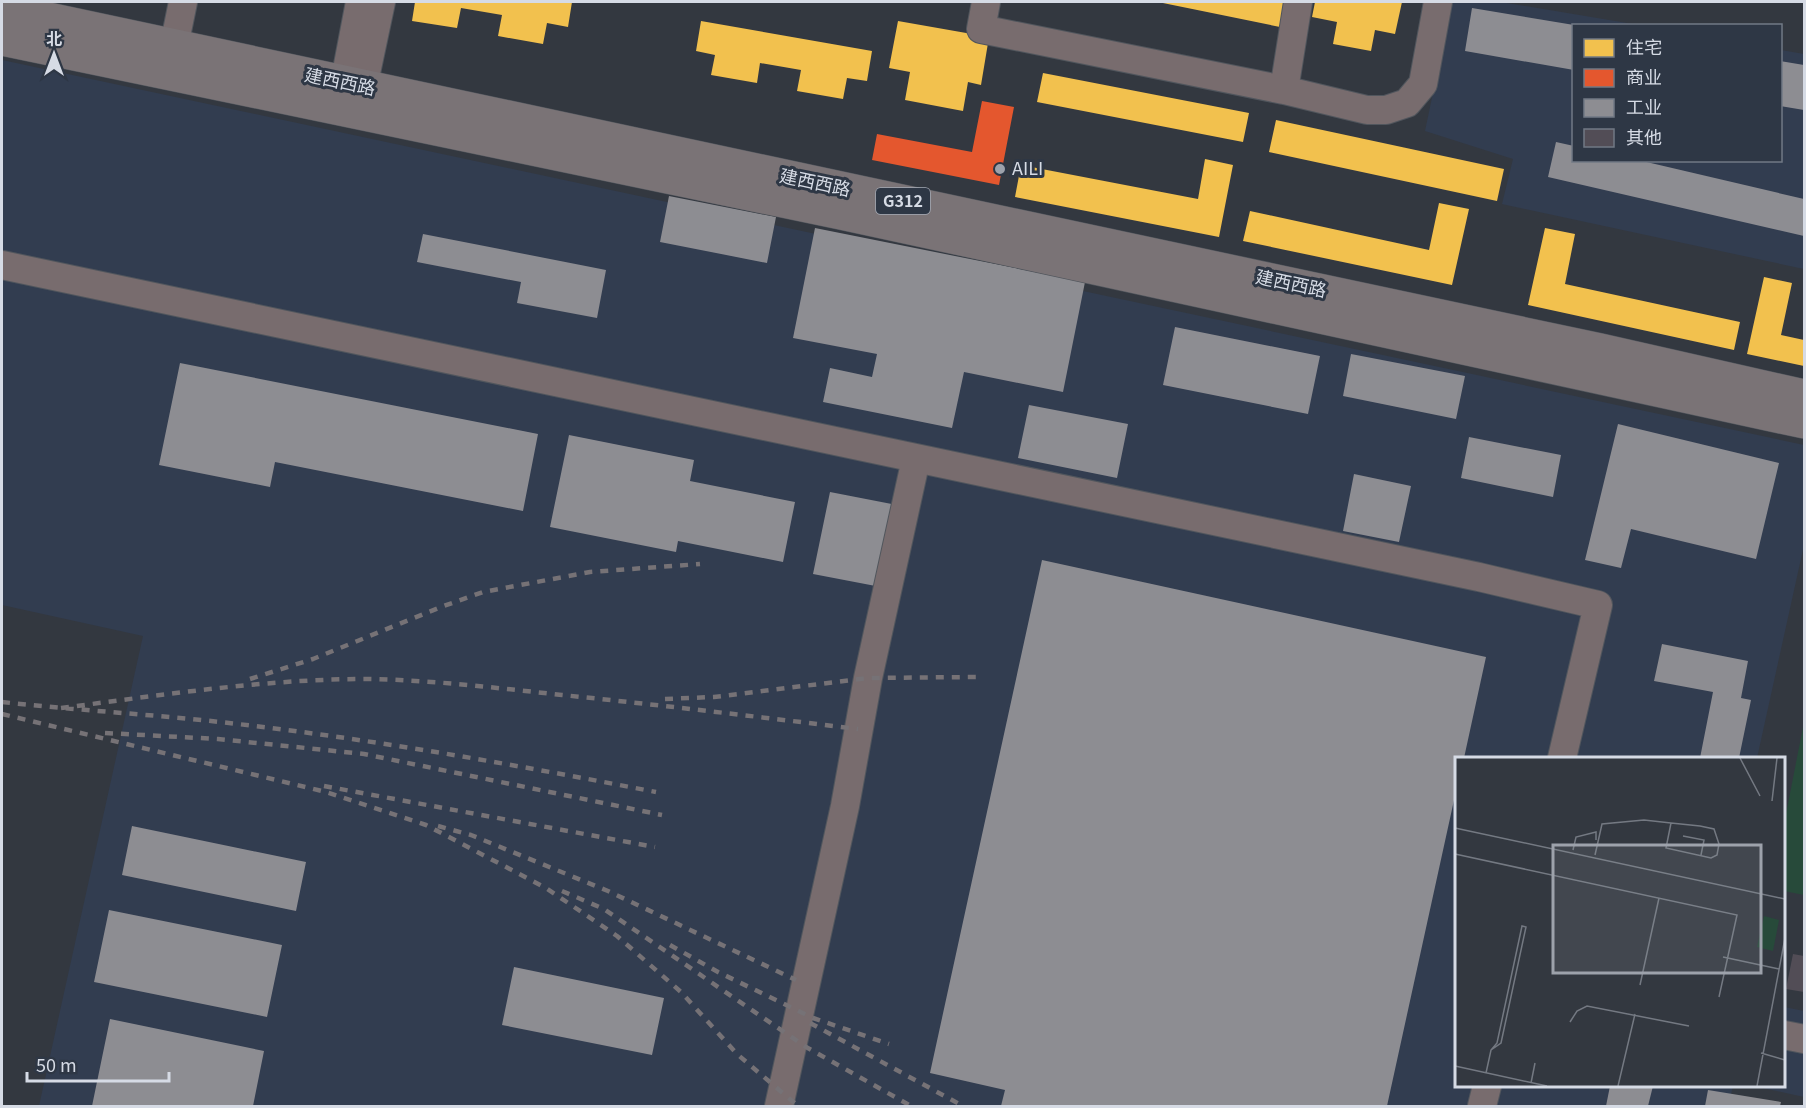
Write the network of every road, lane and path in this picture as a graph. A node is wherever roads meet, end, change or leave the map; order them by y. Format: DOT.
graph roads {
  1 [pos="183,2"];
  2 [pos="360,2"];
  3 [pos="381,2"];
  4 [pos="986,2"];
  5 [pos="1298,2"];
  6 [pos="1438,2"];
  7 [pos="2,9"];
  8 [pos="2,39"];
  9 [pos="174,46"];
  10 [pos="354,85"];
  11 [pos="1284,90"];
  12 [pos="2,265"];
  13 [pos="1804,396"];
  14 [pos="1804,422"];
  15 [pos="916,459"];
  16 [pos="1562,757"];
  17 [pos="1785,1035"];
  18 [pos="1804,1039"];
  19 [pos="1487,1087"];
  20 [pos="779,1107"];
  21 [pos="1482,1107"];
  1 -- 9 [label="lane"];
  2 -- 10 [label="lane"];
  3 -- 10 [label="lane"];
  4 -- 11 [label="lane"];
  5 -- 11 [label="lane"];
  6 -- 11 [label="lane"];
  7 -- 9 [label="highway, 建西西路 / G312"];
  8 -- 14 [label="highway, 建西西路 / G312"];
  9 -- 10 [label="highway, 建西西路 / G312"];
  10 -- 13 [label="highway, 建西西路 / G312"];
  12 -- 15 [label="lane"];
  15 -- 16 [label="lane"];
  15 -- 20 [label="lane"];
  17 -- 18 [label="lane"];
  19 -- 21 [label="lane"];
}
